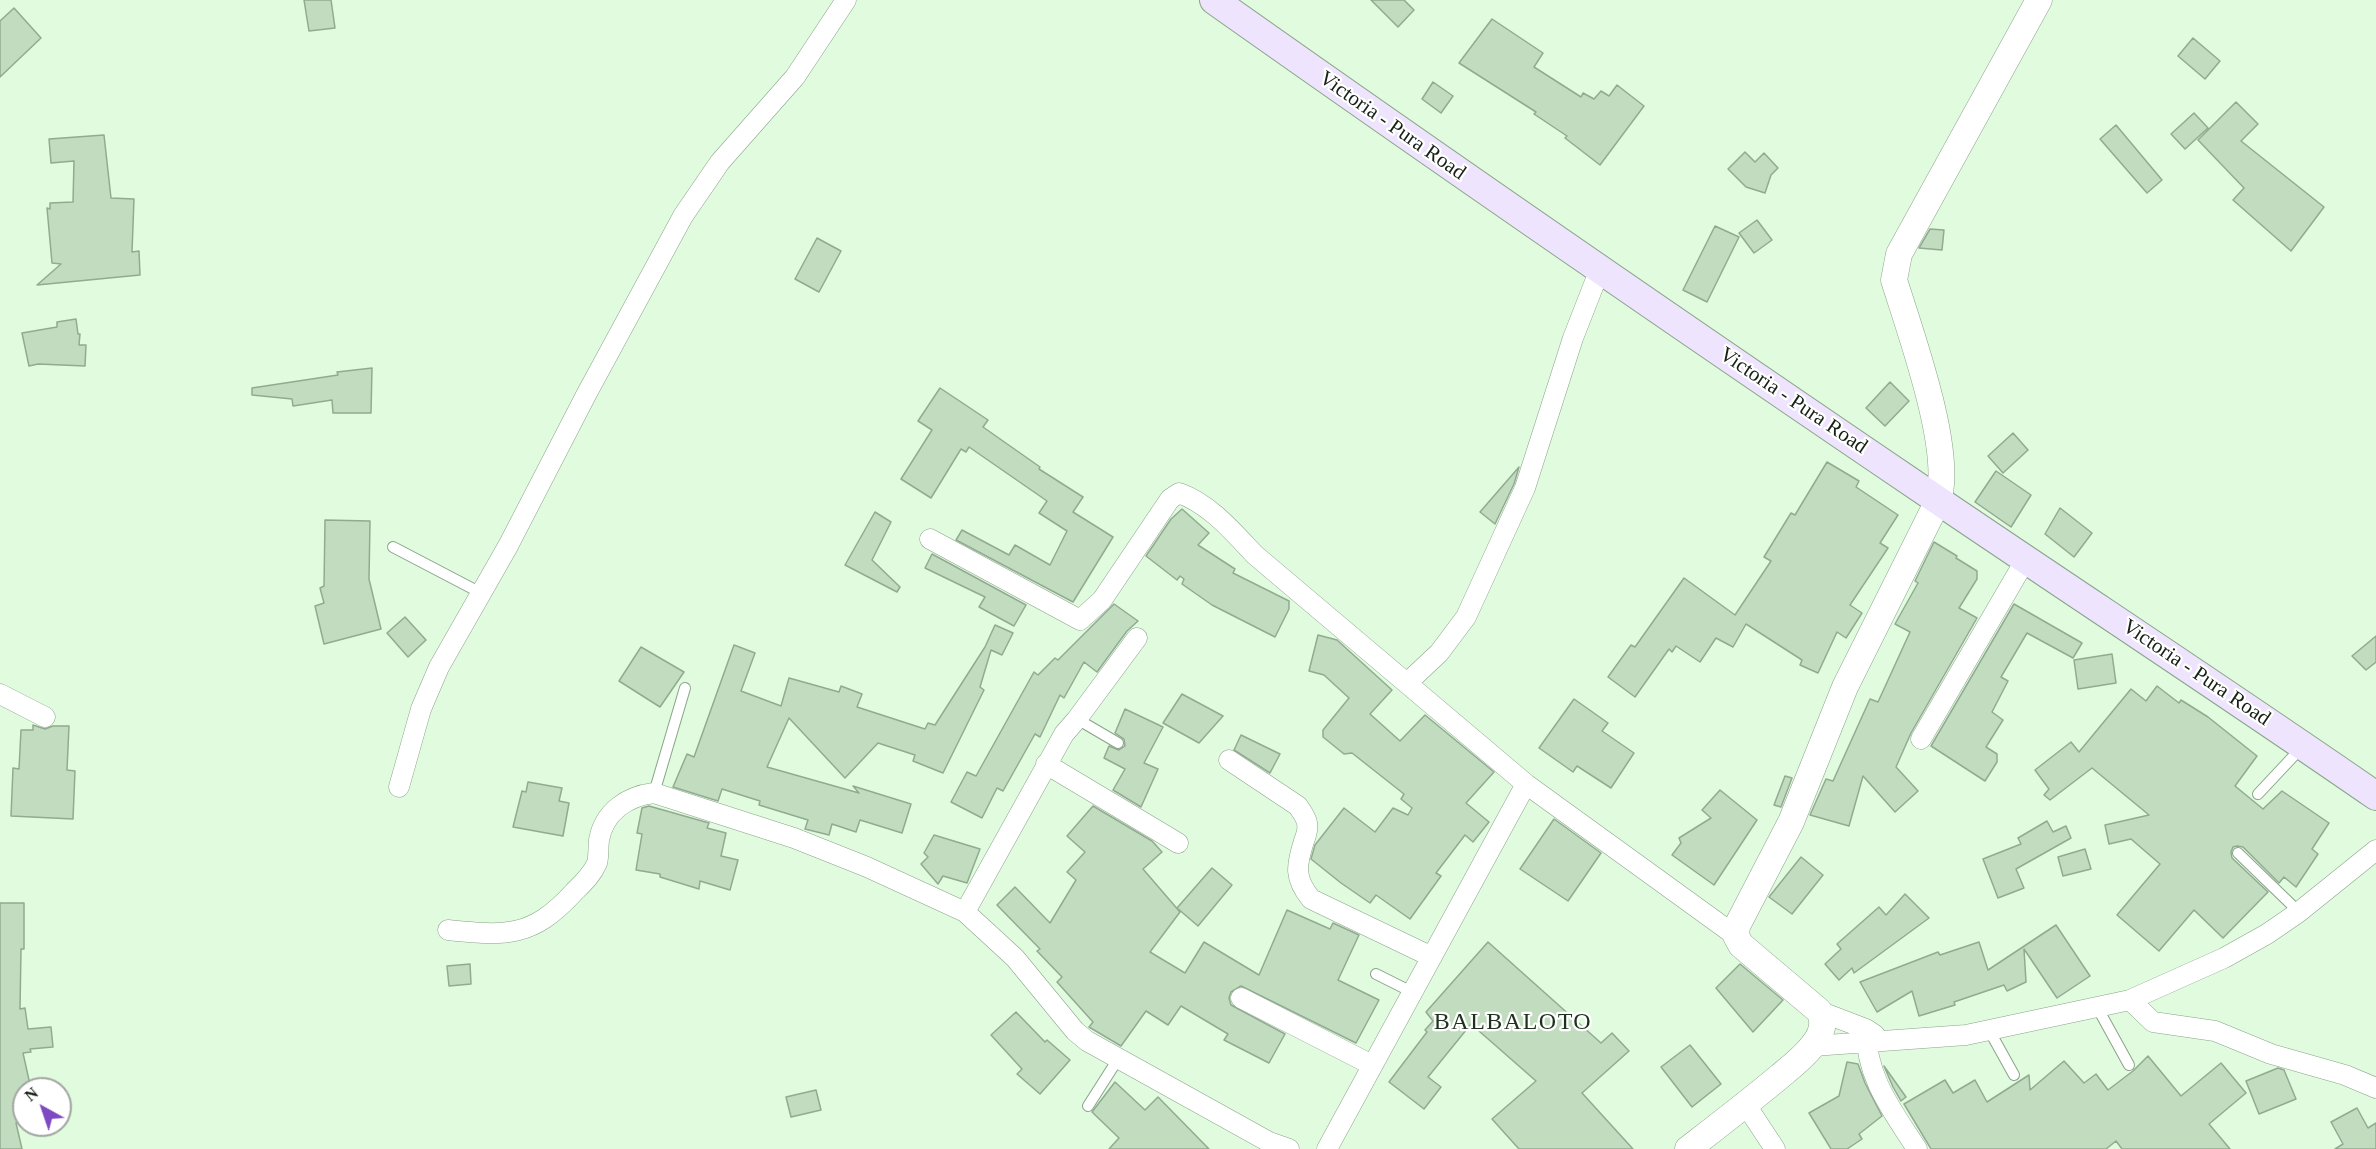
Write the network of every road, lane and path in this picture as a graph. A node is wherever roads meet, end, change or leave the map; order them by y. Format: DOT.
graph roads {
  1 [pos="846,0"];
  2 [pos="1214,0"];
  3 [pos="2039,0"];
  4 [pos="1600,269"];
  5 [pos="1938,501"];
  6 [pos="930,539"];
  7 [pos="393,547"];
  8 [pos="2026,560"];
  9 [pos="481,593"];
  10 [pos="1137,638"];
  11 [pos="1407,683"];
  12 [pos="686,688"];
  13 [pos="0,694"];
  14 [pos="45,717"];
  15 [pos="1077,719"];
  16 [pos="1922,739"];
  17 [pos="1118,743"];
  18 [pos="2303,746"];
  19 [pos="1229,759"];
  20 [pos="1046,764"];
  21 [pos="1526,784"];
  22 [pos="399,787"];
  23 [pos="654,793"];
  24 [pos="2258,794"];
  25 [pos="2376,796"];
  26 [pos="1178,843"];
  27 [pos="2376,850"];
  28 [pos="2238,853"];
  29 [pos="965,912"];
  30 [pos="2299,912"];
  31 [pos="448,930"];
  32 [pos="1736,936"];
  33 [pos="1432,957"];
  34 [pos="1376,974"];
  35 [pos="1412,993"];
  36 [pos="1241,998"];
  37 [pos="2130,1000"];
  38 [pos="2097,1008"];
  39 [pos="1819,1011"];
  40 [pos="1989,1030"];
  41 [pos="1871,1037"];
  42 [pos="1813,1046"];
  43 [pos="1118,1059"];
  44 [pos="1372,1065"];
  45 [pos="2129,1065"];
  46 [pos="2014,1075"];
  47 [pos="2376,1088"];
  48 [pos="1746,1105"];
  49 [pos="1089,1106"];
  50 [pos="1286,1149"];
  51 [pos="1327,1149"];
  52 [pos="1688,1149"];
  53 [pos="1775,1149"];
  54 [pos="1917,1149"];
  1 -- 9 [label="street"];
  2 -- 4 [label="main road, Victoria - Pura Road"];
  3 -- 5 [label="street"];
  4 -- 5 [label="main road, Victoria - Pura Road"];
  4 -- 11 [label="street"];
  5 -- 8 [label="main road, Victoria - Pura Road"];
  5 -- 32 [label="street"];
  6 -- 11 [label="street"];
  7 -- 9 [label="lane"];
  8 -- 16 [label="street"];
  8 -- 18 [label="main road, Victoria - Pura Road"];
  9 -- 22 [label="street"];
  10 -- 15 [label="street"];
  11 -- 21 [label="street"];
  12 -- 23 [label="lane"];
  13 -- 14 [label="street"];
  15 -- 17 [label="lane"];
  15 -- 20 [label="street"];
  18 -- 24 [label="lane"];
  18 -- 25 [label="main road, Victoria - Pura Road"];
  19 -- 33 [label="street"];
  20 -- 26 [label="street"];
  20 -- 29 [label="street"];
  21 -- 32 [label="street"];
  21 -- 33 [label="street"];
  23 -- 29 [label="street"];
  23 -- 31 [label="street"];
  27 -- 30 [label="street"];
  28 -- 30 [label="lane"];
  29 -- 43 [label="street"];
  30 -- 37 [label="street"];
  32 -- 39 [label="street"];
  33 -- 35 [label="street"];
  34 -- 35 [label="lane"];
  35 -- 44 [label="street"];
  36 -- 44 [label="street"];
  37 -- 38 [label="street"];
  37 -- 47 [label="street"];
  38 -- 40 [label="street"];
  38 -- 45 [label="lane"];
  39 -- 41 [label="street"];
  39 -- 42 [label="street"];
  40 -- 41 [label="street"];
  40 -- 46 [label="lane"];
  41 -- 42 [label="street"];
  41 -- 54 [label="street"];
  42 -- 48 [label="street"];
  43 -- 49 [label="lane"];
  43 -- 50 [label="street"];
  44 -- 51 [label="street"];
  48 -- 52 [label="street"];
  48 -- 53 [label="street"];
}
